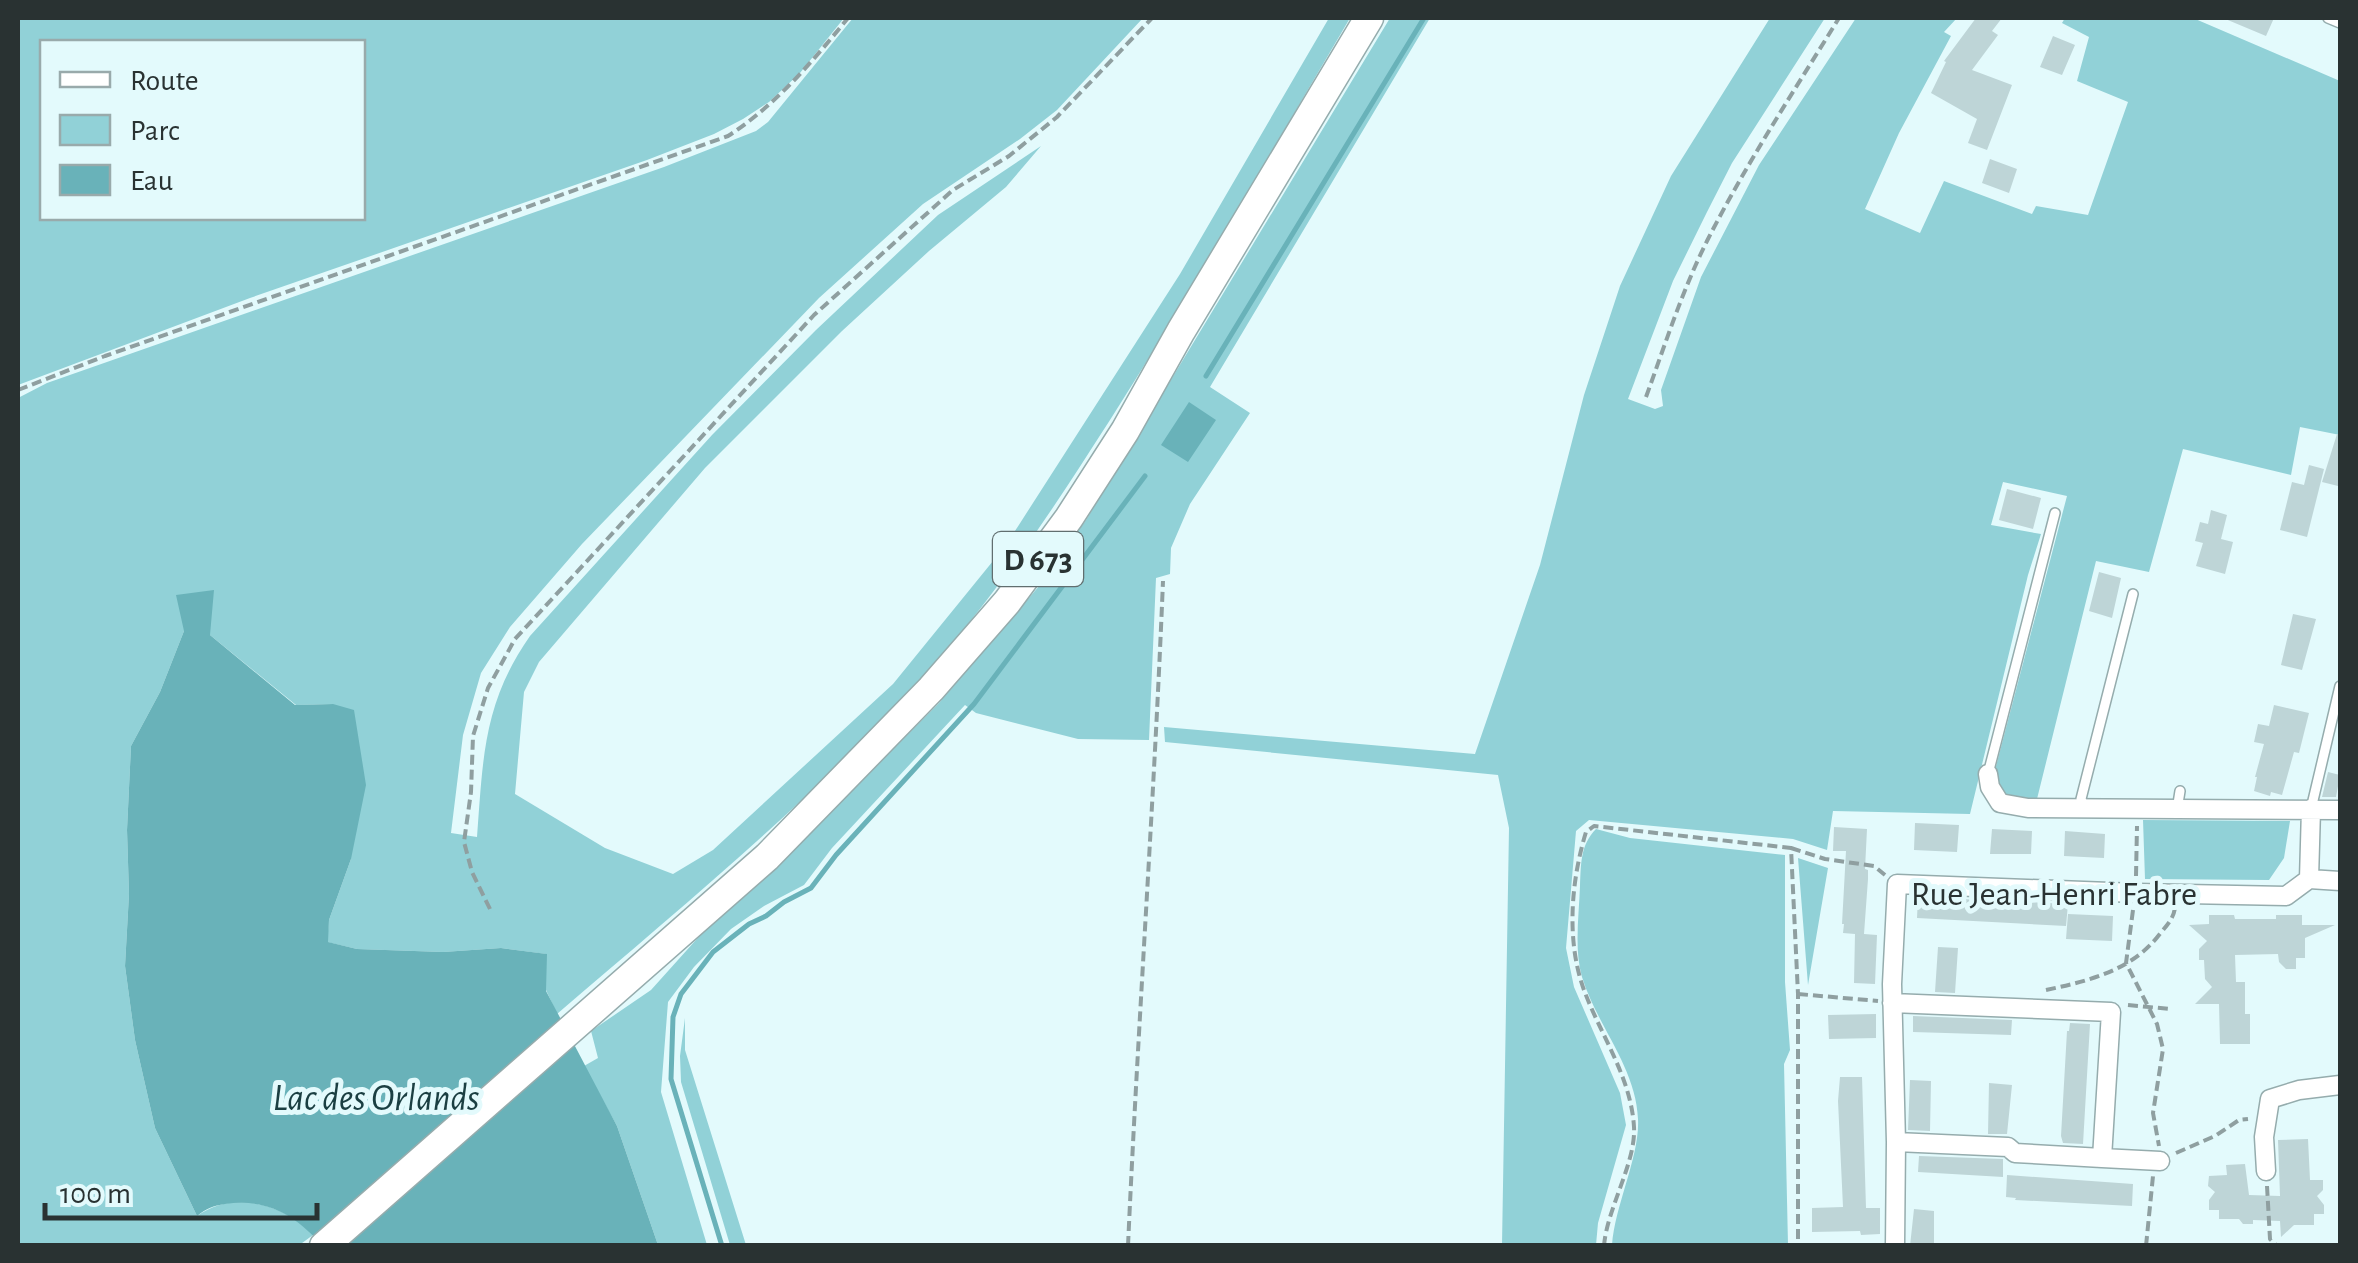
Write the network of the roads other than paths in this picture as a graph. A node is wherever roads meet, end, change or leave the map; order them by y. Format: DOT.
graph roads {
  1 [pos="1369,18"];
  2 [pos="2328,18"];
  3 [pos="2340,23"];
  4 [pos="2055,513"];
  5 [pos="2133,594"];
  6 [pos="2340,686"];
  7 [pos="1988,774"];
  8 [pos="2085,809"];
  9 [pos="2310,809"];
  10 [pos="2340,810"];
  11 [pos="2309,879"];
  12 [pos="2340,881"];
  13 [pos="1892,1003"];
  14 [pos="2340,1085"];
  15 [pos="1896,1142"];
  16 [pos="2102,1158"];
  17 [pos="2160,1161"];
  18 [pos="2266,1172"];
  19 [pos="324,1246"];
  20 [pos="1896,1246"];
  1 -- 19 [label="main road, D 673"];
  2 -- 3 [label="lane"];
  4 -- 7 [label="lane"];
  5 -- 8 [label="lane"];
  6 -- 9 [label="lane"];
  7 -- 8 [label="street"];
  8 -- 9 [label="street"];
  9 -- 10 [label="street"];
  9 -- 11 [label="street"];
  11 -- 12 [label="street"];
  11 -- 13 [label="street, Rue Jean-Henri Fabre"];
  13 -- 15 [label="street, Rue Jean-Henri Fabre"];
  13 -- 16 [label="street"];
  14 -- 18 [label="street"];
  15 -- 16 [label="street"];
  15 -- 20 [label="street, Rue Jean-Henri Fabre"];
  16 -- 17 [label="street"];
}
